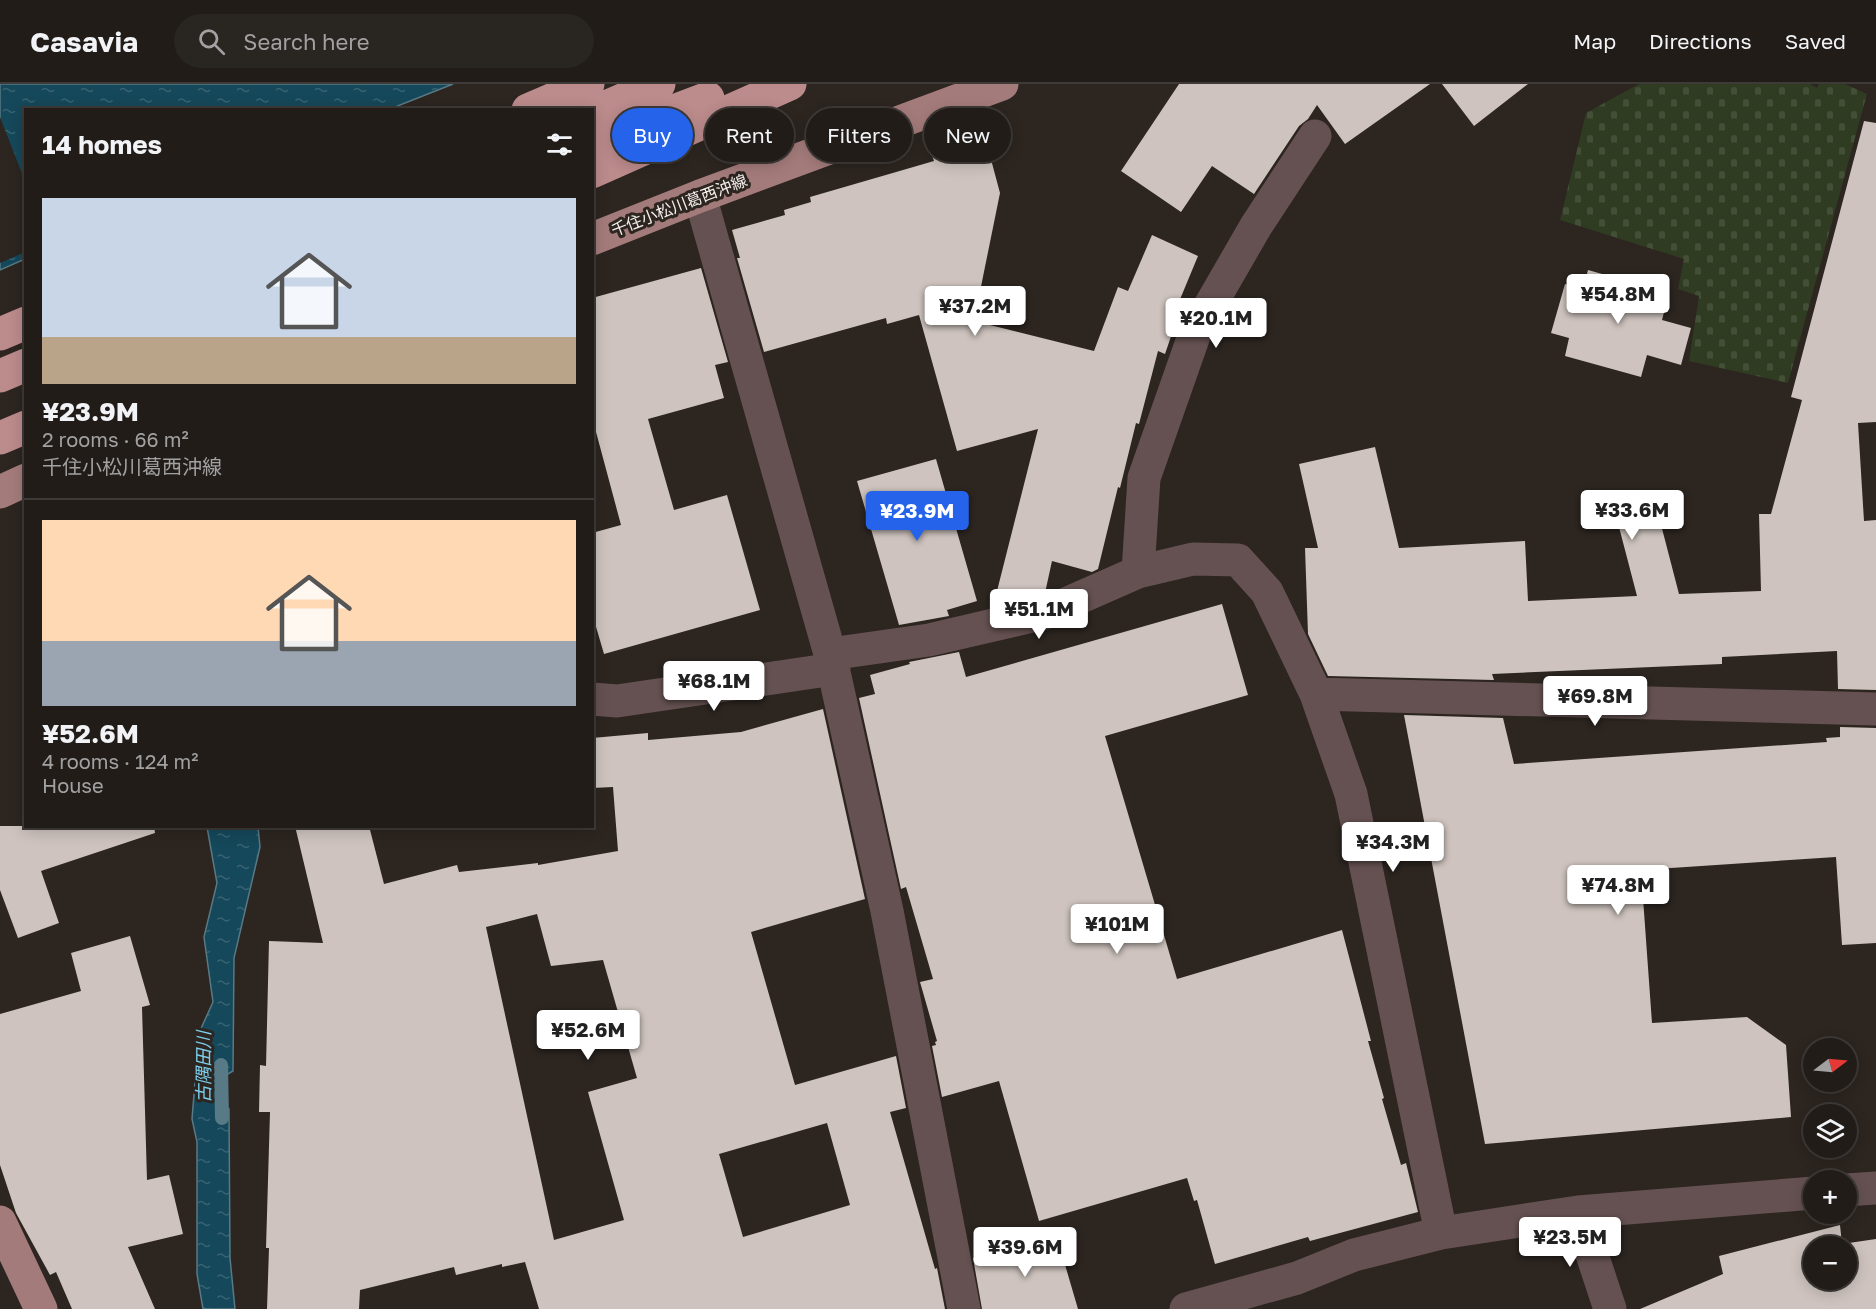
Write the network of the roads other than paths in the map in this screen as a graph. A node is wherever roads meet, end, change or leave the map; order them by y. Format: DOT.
graph roads {
  1 [pos="588,84"];
  2 [pos="659,84"];
  3 [pos="746,84"];
  4 [pos="790,84"];
  5 [pos="1002,84"];
  6 [pos="533,108"];
  7 [pos="594,112"];
  8 [pos="1315,136"];
  9 [pos="594,141"];
  10 [pos="594,171"];
  11 [pos="700,195"];
  12 [pos="594,238"];
  13 [pos="24,324"];
  14 [pos="0,334"];
  15 [pos="24,355"];
  16 [pos="0,363"];
  17 [pos="24,366"];
  18 [pos="0,376"];
  19 [pos="24,428"];
  20 [pos="0,438"];
  21 [pos="24,481"];
  22 [pos="0,492"];
  23 [pos="1138,572"];
  24 [pos="832,661"];
  25 [pos="1316,694"];
  26 [pos="594,699"];
  27 [pos="1876,709"];
  28 [pos="1876,1188"];
  29 [pos="1857,1189"];
  30 [pos="1803,1194"];
  31 [pos="1578,1212"];
  32 [pos="0,1222"];
  33 [pos="1441,1233"];
  34 [pos="40,1309"];
  35 [pos="963,1309"];
  36 [pos="1186,1309"];
  37 [pos="1610,1309"];
  1 -- 6 [label="highway"];
  2 -- 7 [label="highway"];
  3 -- 9 [label="highway"];
  4 -- 10 [label="highway"];
  5 -- 11 [label="main road, 千住小松川葛西沖線"];
  8 -- 23 [label="street"];
  11 -- 12 [label="main road, 千住小松川葛西沖線"];
  11 -- 24 [label="street"];
  13 -- 14 [label="highway"];
  15 -- 16 [label="highway"];
  17 -- 18 [label="highway"];
  19 -- 20 [label="highway"];
  21 -- 22 [label="main road"];
  23 -- 24 [label="street"];
  23 -- 25 [label="street"];
  24 -- 26 [label="street"];
  24 -- 35 [label="street"];
  25 -- 27 [label="street"];
  25 -- 33 [label="street"];
  28 -- 29 [label="street"];
  30 -- 31 [label="street"];
  31 -- 33 [label="street"];
  31 -- 37 [label="street"];
  32 -- 34 [label="main road"];
  33 -- 36 [label="street"];
}
